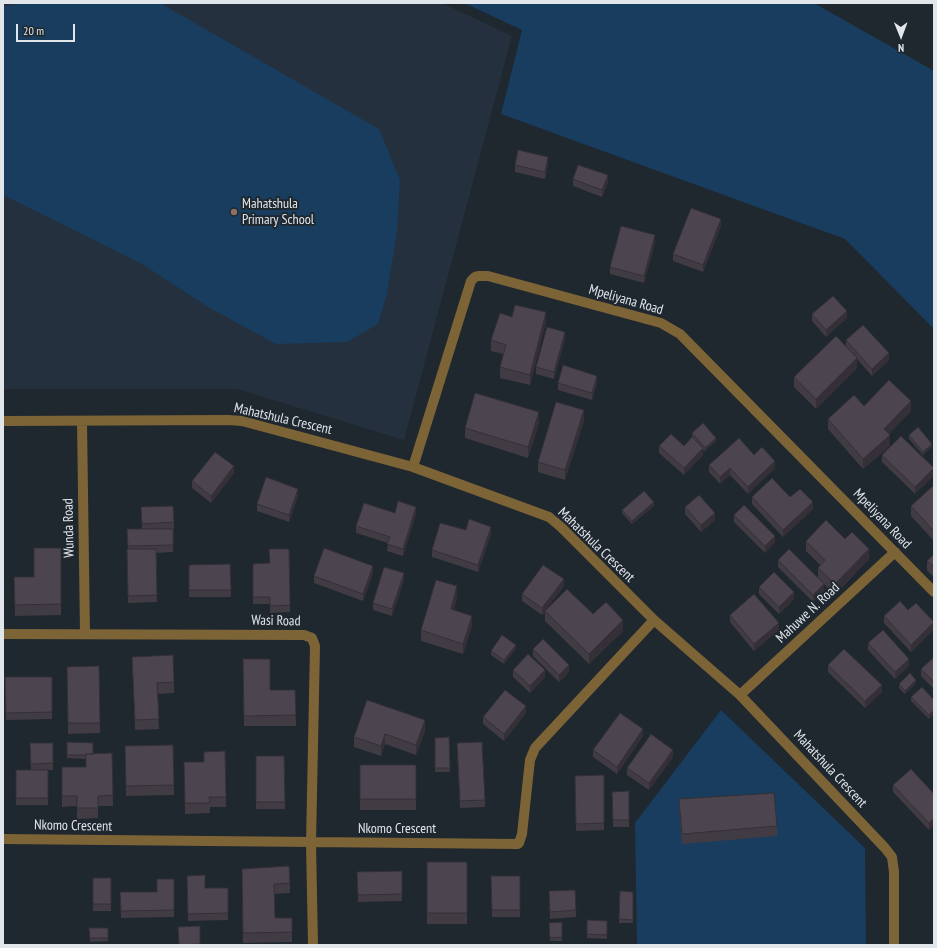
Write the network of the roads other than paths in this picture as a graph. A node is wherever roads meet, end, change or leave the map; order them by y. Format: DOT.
graph roads {
  1 [pos="3,421"];
  2 [pos="82,421"];
  3 [pos="413,467"];
  4 [pos="895,552"];
  5 [pos="934,592"];
  6 [pos="654,620"];
  7 [pos="3,634"];
  8 [pos="85,634"];
  9 [pos="740,694"];
  10 [pos="3,839"];
  11 [pos="311,843"];
  12 [pos="313,945"];
  13 [pos="894,945"];
  1 -- 2 [label="street, Mahatshula Crescent"];
  2 -- 3 [label="street, Mahatshula Crescent"];
  2 -- 8 [label="street, Wunda Road"];
  3 -- 4 [label="street, Mpeliyana Road"];
  3 -- 6 [label="street, Mahatshula Crescent"];
  4 -- 5 [label="street, Mpeliyana Road"];
  4 -- 9 [label="street, Mahuwe N. Road"];
  6 -- 9 [label="street, Mahatshula Crescent"];
  6 -- 11 [label="street, Nkomo Crescent"];
  7 -- 8 [label="street, Wasi Road"];
  8 -- 11 [label="street, Wasi Road"];
  9 -- 13 [label="street, Mahatshula Crescent"];
  10 -- 11 [label="street, Nkomo Crescent"];
  11 -- 12 [label="street, Wasi Road"];
}
